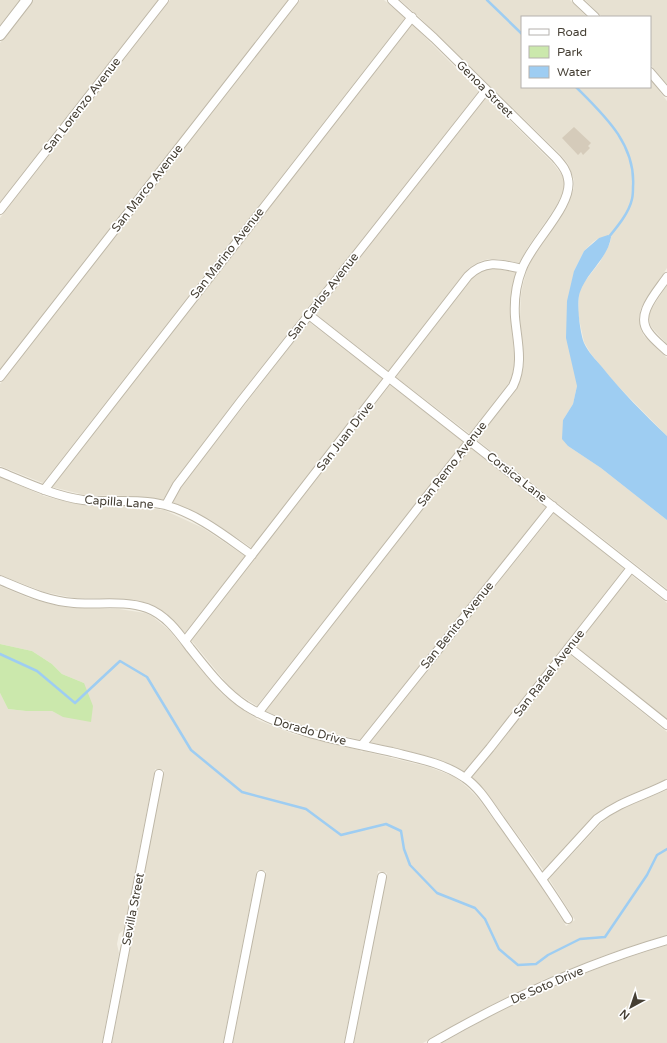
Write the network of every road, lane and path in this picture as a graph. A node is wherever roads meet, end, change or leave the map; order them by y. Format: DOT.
graph roads {
  1 [pos="27,0"];
  2 [pos="164,0"];
  3 [pos="294,0"];
  4 [pos="392,0"];
  5 [pos="577,0"];
  6 [pos="594,16"];
  7 [pos="412,17"];
  8 [pos="0,35"];
  9 [pos="651,73"];
  10 [pos="486,90"];
  11 [pos="667,92"];
  12 [pos="569,184"];
  13 [pos="0,210"];
  14 [pos="522,269"];
  15 [pos="667,277"];
  16 [pos="309,315"];
  17 [pos="667,351"];
  18 [pos="0,377"];
  19 [pos="390,378"];
  20 [pos="470,441"];
  21 [pos="0,472"];
  22 [pos="44,490"];
  23 [pos="166,505"];
  24 [pos="553,506"];
  25 [pos="252,555"];
  26 [pos="631,568"];
  27 [pos="0,580"];
  28 [pos="667,596"];
  29 [pos="185,641"];
  30 [pos="569,647"];
  31 [pos="258,713"];
  32 [pos="667,725"];
  33 [pos="362,745"];
  34 [pos="159,774"];
  35 [pos="465,778"];
  36 [pos="667,784"];
  37 [pos="260,875"];
  38 [pos="382,877"];
  39 [pos="543,878"];
  40 [pos="568,919"];
  41 [pos="667,940"];
  42 [pos="107,1043"];
  43 [pos="228,1043"];
  44 [pos="349,1043"];
  45 [pos="432,1043"];
  1 -- 8 [label="street"];
  2 -- 13 [label="street, San Lorenzo Avenue"];
  3 -- 18 [label="street, San Marco Avenue"];
  4 -- 7 [label="street, Genoa Street"];
  5 -- 6 [label="street"];
  7 -- 10 [label="street, Genoa Street"];
  7 -- 22 [label="street, San Marino Avenue"];
  9 -- 11 [label="street"];
  10 -- 12 [label="street, Genoa Street"];
  10 -- 16 [label="street, San Carlos Avenue"];
  12 -- 14 [label="street, San Remo Avenue"];
  14 -- 19 [label="street, San Juan Drive"];
  14 -- 20 [label="street, San Remo Avenue"];
  15 -- 17 [label="street"];
  16 -- 19 [label="street, Corsica Lane"];
  16 -- 23 [label="street, San Carlos Avenue"];
  19 -- 20 [label="street, Corsica Lane"];
  19 -- 25 [label="street, San Juan Drive"];
  20 -- 24 [label="street, Corsica Lane"];
  20 -- 31 [label="street, San Remo Avenue"];
  21 -- 22 [label="street, Capilla Lane"];
  22 -- 23 [label="street, Capilla Lane"];
  23 -- 25 [label="street, Capilla Lane"];
  24 -- 26 [label="street, Corsica Lane"];
  24 -- 33 [label="street, San Benito Avenue"];
  25 -- 29 [label="street, San Juan Drive"];
  26 -- 28 [label="street, Corsica Lane"];
  26 -- 30 [label="street, San Rafael Avenue"];
  27 -- 29 [label="street, Dorado Drive"];
  29 -- 31 [label="street, Dorado Drive"];
  30 -- 32 [label="street"];
  30 -- 35 [label="street, San Rafael Avenue"];
  31 -- 33 [label="street, Dorado Drive"];
  33 -- 35 [label="street, Dorado Drive"];
  34 -- 42 [label="street, Sevilla Street"];
  35 -- 39 [label="street, Dorado Drive"];
  36 -- 39 [label="street"];
  37 -- 43 [label="street"];
  38 -- 44 [label="street"];
  39 -- 40 [label="street, Dorado Drive"];
  41 -- 45 [label="street, De Soto Drive"];
}
